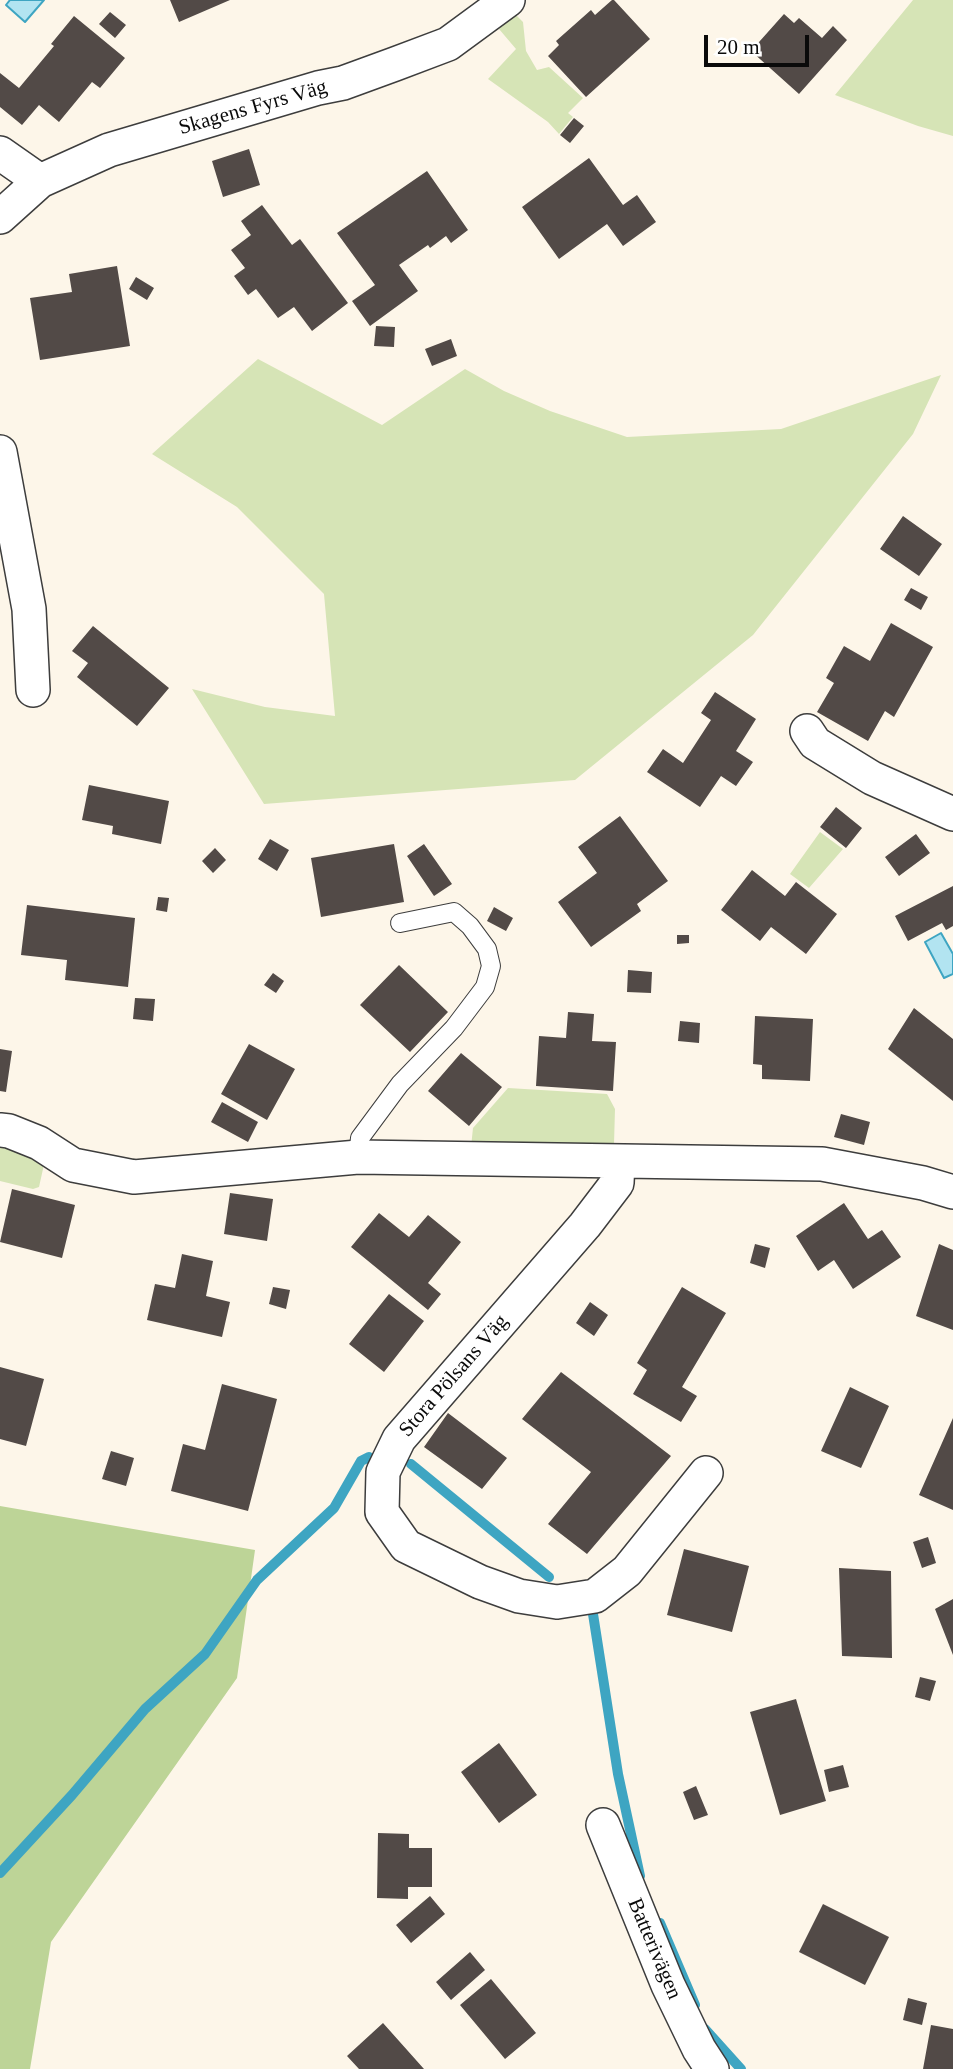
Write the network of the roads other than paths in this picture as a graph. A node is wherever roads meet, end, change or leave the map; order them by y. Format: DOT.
graph roads {
  1 [pos="508,0"];
  2 [pos="0,153"];
  3 [pos="40,181"];
  4 [pos="0,217"];
  5 [pos="1,465"];
  6 [pos="33,690"];
  7 [pos="807,731"];
  8 [pos="953,814"];
  9 [pos="400,923"];
  10 [pos="0,1130"];
  11 [pos="358,1157"];
  12 [pos="618,1161"];
  13 [pos="953,1192"];
  14 [pos="706,1473"];
  15 [pos="603,1825"];
  16 [pos="712,2069"];
  1 -- 3 [label="street, Skagens Fyrs Väg"];
  2 -- 3 [label="street"];
  3 -- 4 [label="street, Skagens Fyrs Väg"];
  5 -- 6 [label="street"];
  7 -- 8 [label="street"];
  9 -- 11 [label="lane"];
  10 -- 11 [label="street"];
  11 -- 12 [label="street"];
  12 -- 13 [label="street"];
  12 -- 14 [label="street, Stora Pölsans Väg"];
  15 -- 16 [label="street, Batterivägen"];
}
